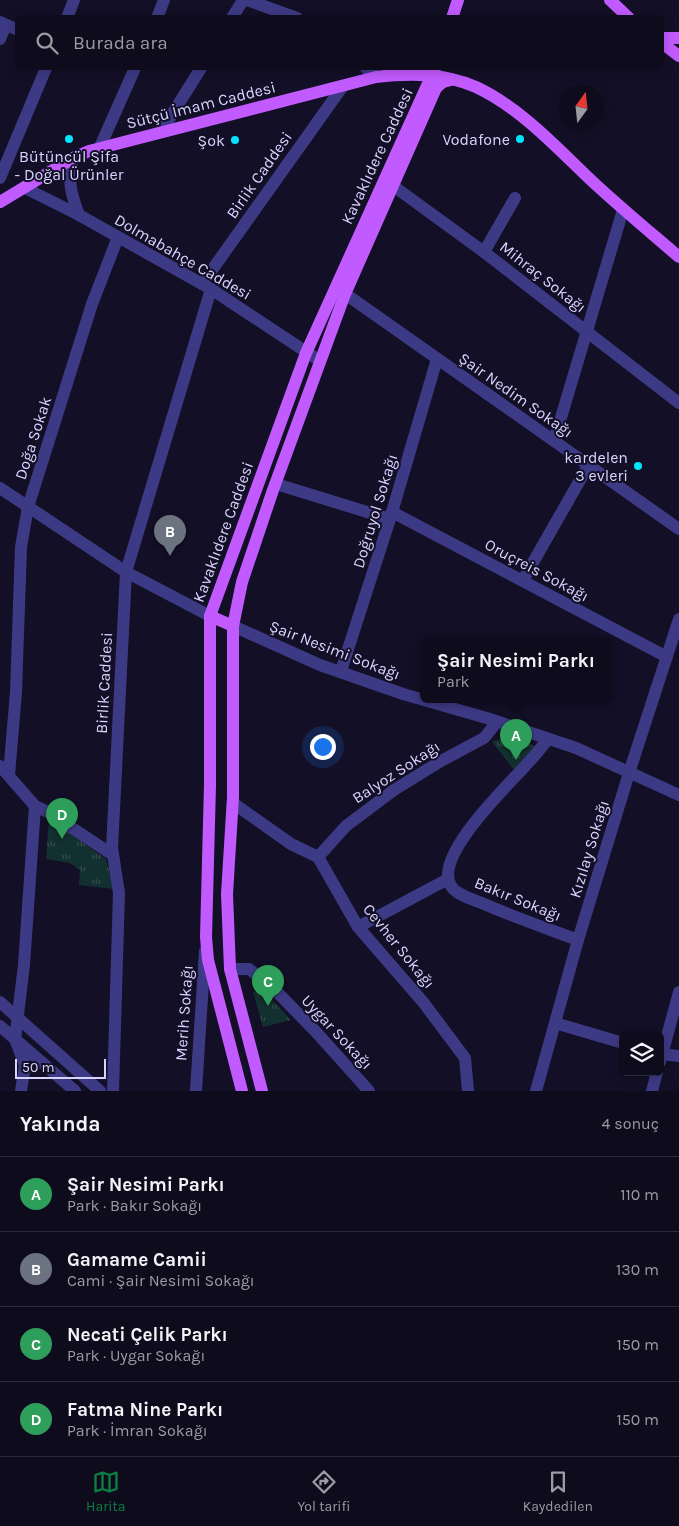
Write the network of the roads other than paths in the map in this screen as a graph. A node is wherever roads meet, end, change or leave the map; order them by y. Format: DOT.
graph roads {
  1 [pos="74,0"];
  2 [pos="164,0"];
  3 [pos="243,0"];
  4 [pos="247,0"];
  5 [pos="458,0"];
  6 [pos="610,0"];
  7 [pos="67,15"];
  8 [pos="158,15"];
  9 [pos="234,15"];
  10 [pos="289,15"];
  11 [pos="453,15"];
  12 [pos="626,15"];
  13 [pos="8,25"];
  14 [pos="664,38"];
  15 [pos="679,38"];
  16 [pos="0,39"];
  17 [pos="664,45"];
  18 [pos="679,56"];
  19 [pos="45,70"];
  20 [pos="134,70"];
  21 [pos="200,70"];
  22 [pos="368,70"];
  23 [pos="434,71"];
  24 [pos="376,77"];
  25 [pos="451,80"];
  26 [pos="343,86"];
  27 [pos="161,132"];
  28 [pos="99,149"];
  29 [pos="73,158"];
  30 [pos="0,178"];
  31 [pos="388,183"];
  32 [pos="25,188"];
  33 [pos="515,198"];
  34 [pos="0,202"];
  35 [pos="624,210"];
  36 [pos="79,215"];
  37 [pos="118,237"];
  38 [pos="484,252"];
  39 [pos="679,257"];
  40 [pos="207,286"];
  41 [pos="340,290"];
  42 [pos="586,333"];
  43 [pos="306,353"];
  44 [pos="437,359"];
  45 [pos="320,361"];
  46 [pos="679,403"];
  47 [pos="554,441"];
  48 [pos="588,466"];
  49 [pos="276,484"];
  50 [pos="0,488"];
  51 [pos="28,507"];
  52 [pos="391,515"];
  53 [pos="679,529"];
  54 [pos="126,572"];
  55 [pos="522,580"];
  56 [pos="210,616"];
  57 [pos="679,619"];
  58 [pos="233,626"];
  59 [pos="667,657"];
  60 [pos="341,672"];
  61 [pos="420,699"];
  62 [pos="433,703"];
  63 [pos="497,722"];
  64 [pos="548,739"];
  65 [pos="4,771"];
  66 [pos="629,773"];
  67 [pos="679,795"];
  68 [pos="233,803"];
  69 [pos="36,806"];
  70 [pos="113,855"];
  71 [pos="318,857"];
  72 [pos="448,879"];
  73 [pos="358,927"];
  74 [pos="229,935"];
  75 [pos="206,937"];
  76 [pos="578,940"];
  77 [pos="230,969"];
  78 [pos="212,975"];
  79 [pos="679,992"];
  80 [pos="0,1002"];
  81 [pos="16,1017"];
  82 [pos="555,1023"];
  83 [pos="0,1026"];
  84 [pos="15,1039"];
  85 [pos="619,1042"];
  86 [pos="664,1046"];
  87 [pos="679,1056"];
  88 [pos="664,1057"];
  89 [pos="656,1076"];
  90 [pos="21,1091"];
  91 [pos="75,1091"];
  92 [pos="100,1091"];
  93 [pos="113,1091"];
  94 [pos="196,1091"];
  95 [pos="242,1091"];
  96 [pos="262,1091"];
  97 [pos="369,1091"];
  98 [pos="468,1091"];
  99 [pos="536,1091"];
  100 [pos="652,1091"];
  1 -- 7 [label="street"];
  2 -- 8 [label="street"];
  3 -- 9 [label="street"];
  4 -- 10 [label="street"];
  5 -- 11 [label="main road"];
  6 -- 12 [label="main road"];
  13 -- 16 [label="street"];
  14 -- 15 [label="main road"];
  17 -- 18 [label="main road"];
  19 -- 30 [label="street"];
  20 -- 28 [label="street"];
  21 -- 27 [label="street"];
  22 -- 24 [label="street"];
  23 -- 24 [label="main road, Sütçü İmam Caddesi"];
  23 -- 25 [label="main road, Sütçü İmam Caddesi"];
  23 -- 31 [label="main road, Kavaklıdere Caddesi"];
  24 -- 26 [label="main road, Sütçü İmam Caddesi"];
  25 -- 31 [label="main road, Kavaklıdere Caddesi"];
  25 -- 35 [label="main road, Sütçü İmam Caddesi"];
  26 -- 27 [label="main road, Sütçü İmam Caddesi"];
  26 -- 40 [label="street, Birlik Caddesi"];
  27 -- 28 [label="main road, Sütçü İmam Caddesi"];
  28 -- 29 [label="main road, Sütçü İmam Caddesi"];
  29 -- 32 [label="main road, Sütçü İmam Caddesi"];
  29 -- 36 [label="street"];
  31 -- 38 [label="street, Mihraç Sokağı"];
  31 -- 41 [label="main road, Kavaklıdere Caddesi"];
  32 -- 34 [label="main road, Sütçü İmam Caddesi"];
  32 -- 36 [label="street, Dolmabahçe Caddesi"];
  33 -- 38 [label="street"];
  35 -- 39 [label="main road, Sütçü İmam Caddesi"];
  35 -- 42 [label="street"];
  36 -- 37 [label="street, Dolmabahçe Caddesi"];
  37 -- 40 [label="street, Dolmabahçe Caddesi"];
  37 -- 51 [label="street, Doğa Sokak"];
  38 -- 42 [label="street, Mihraç Sokağı"];
  40 -- 43 [label="street, Dolmabahçe Caddesi"];
  40 -- 54 [label="street, Birlik Caddesi"];
  41 -- 43 [label="main road, Kavaklıdere Caddesi"];
  41 -- 44 [label="street, Şair Nedim Sokağı"];
  41 -- 45 [label="main road, Kavaklıdere Caddesi"];
  42 -- 46 [label="street, Mihraç Sokağı"];
  42 -- 47 [label="street"];
  43 -- 45 [label="street, Dolmabahçe Caddesi"];
  43 -- 56 [label="main road, Kavaklıdere Caddesi"];
  44 -- 47 [label="street, Şair Nedim Sokağı"];
  44 -- 52 [label="street, Doğruyol Sokağı"];
  45 -- 49 [label="main road, Kavaklıdere Caddesi"];
  47 -- 48 [label="street, Şair Nedim Sokağı"];
  48 -- 53 [label="street, Şair Nedim Sokağı"];
  48 -- 55 [label="street"];
  49 -- 52 [label="street, Oruçreis Sokağı"];
  49 -- 58 [label="main road, Kavaklıdere Caddesi"];
  50 -- 51 [label="street"];
  51 -- 54 [label="street"];
  51 -- 65 [label="street, Doğa Sokak"];
  52 -- 55 [label="street, Oruçreis Sokağı"];
  52 -- 60 [label="street, Doğruyol Sokağı"];
  54 -- 56 [label="street"];
  54 -- 70 [label="street, Birlik Caddesi"];
  55 -- 59 [label="street, Oruçreis Sokağı"];
  56 -- 58 [label="main road"];
  56 -- 75 [label="main road, Kavaklıdere Caddesi"];
  57 -- 59 [label="street, Kızılay Sokağı"];
  58 -- 60 [label="street, Şair Nesimi Sokağı"];
  58 -- 68 [label="main road, Kavaklıdere Caddesi"];
  59 -- 66 [label="street, Kızılay Sokağı"];
  60 -- 61 [label="street, Şair Nesimi Sokağı"];
  62 -- 63 [label="street, Şair Nesimi Sokağı"];
  63 -- 64 [label="street, Şair Nesimi Sokağı"];
  63 -- 71 [label="street, Balyoz Sokağı"];
  64 -- 66 [label="street, Şair Nesimi Sokağı"];
  64 -- 72 [label="street"];
  65 -- 69 [label="street"];
  66 -- 67 [label="street, Şair Nesimi Sokağı"];
  66 -- 76 [label="street, Kızılay Sokağı"];
  68 -- 71 [label="street"];
  68 -- 74 [label="main road, Kavaklıdere Caddesi"];
  69 -- 70 [label="street"];
  69 -- 81 [label="street"];
  70 -- 93 [label="street, Birlik Caddesi"];
  71 -- 73 [label="street, Cevher Sokağı"];
  72 -- 73 [label="street"];
  72 -- 76 [label="street, Bakır Sokağı"];
  73 -- 98 [label="street, Cevher Sokağı"];
  74 -- 75 [label="main road"];
  74 -- 77 [label="main road, Kavaklıdere Caddesi"];
  75 -- 78 [label="main road, Kavaklıdere Caddesi"];
  75 -- 94 [label="street, Merih Sokağı"];
  76 -- 82 [label="street, Kızılay Sokağı"];
  77 -- 78 [label="main road"];
  77 -- 96 [label="main road, Kavaklıdere Caddesi"];
  77 -- 97 [label="street, Uygar Sokağı"];
  78 -- 95 [label="main road, Kavaklıdere Caddesi"];
  79 -- 86 [label="street"];
  80 -- 81 [label="street"];
  81 -- 84 [label="street"];
  81 -- 92 [label="street"];
  82 -- 85 [label="street"];
  82 -- 99 [label="street, Kızılay Sokağı"];
  83 -- 84 [label="street"];
  84 -- 90 [label="street"];
  84 -- 91 [label="street"];
  87 -- 88 [label="street"];
  89 -- 100 [label="street"];
}
